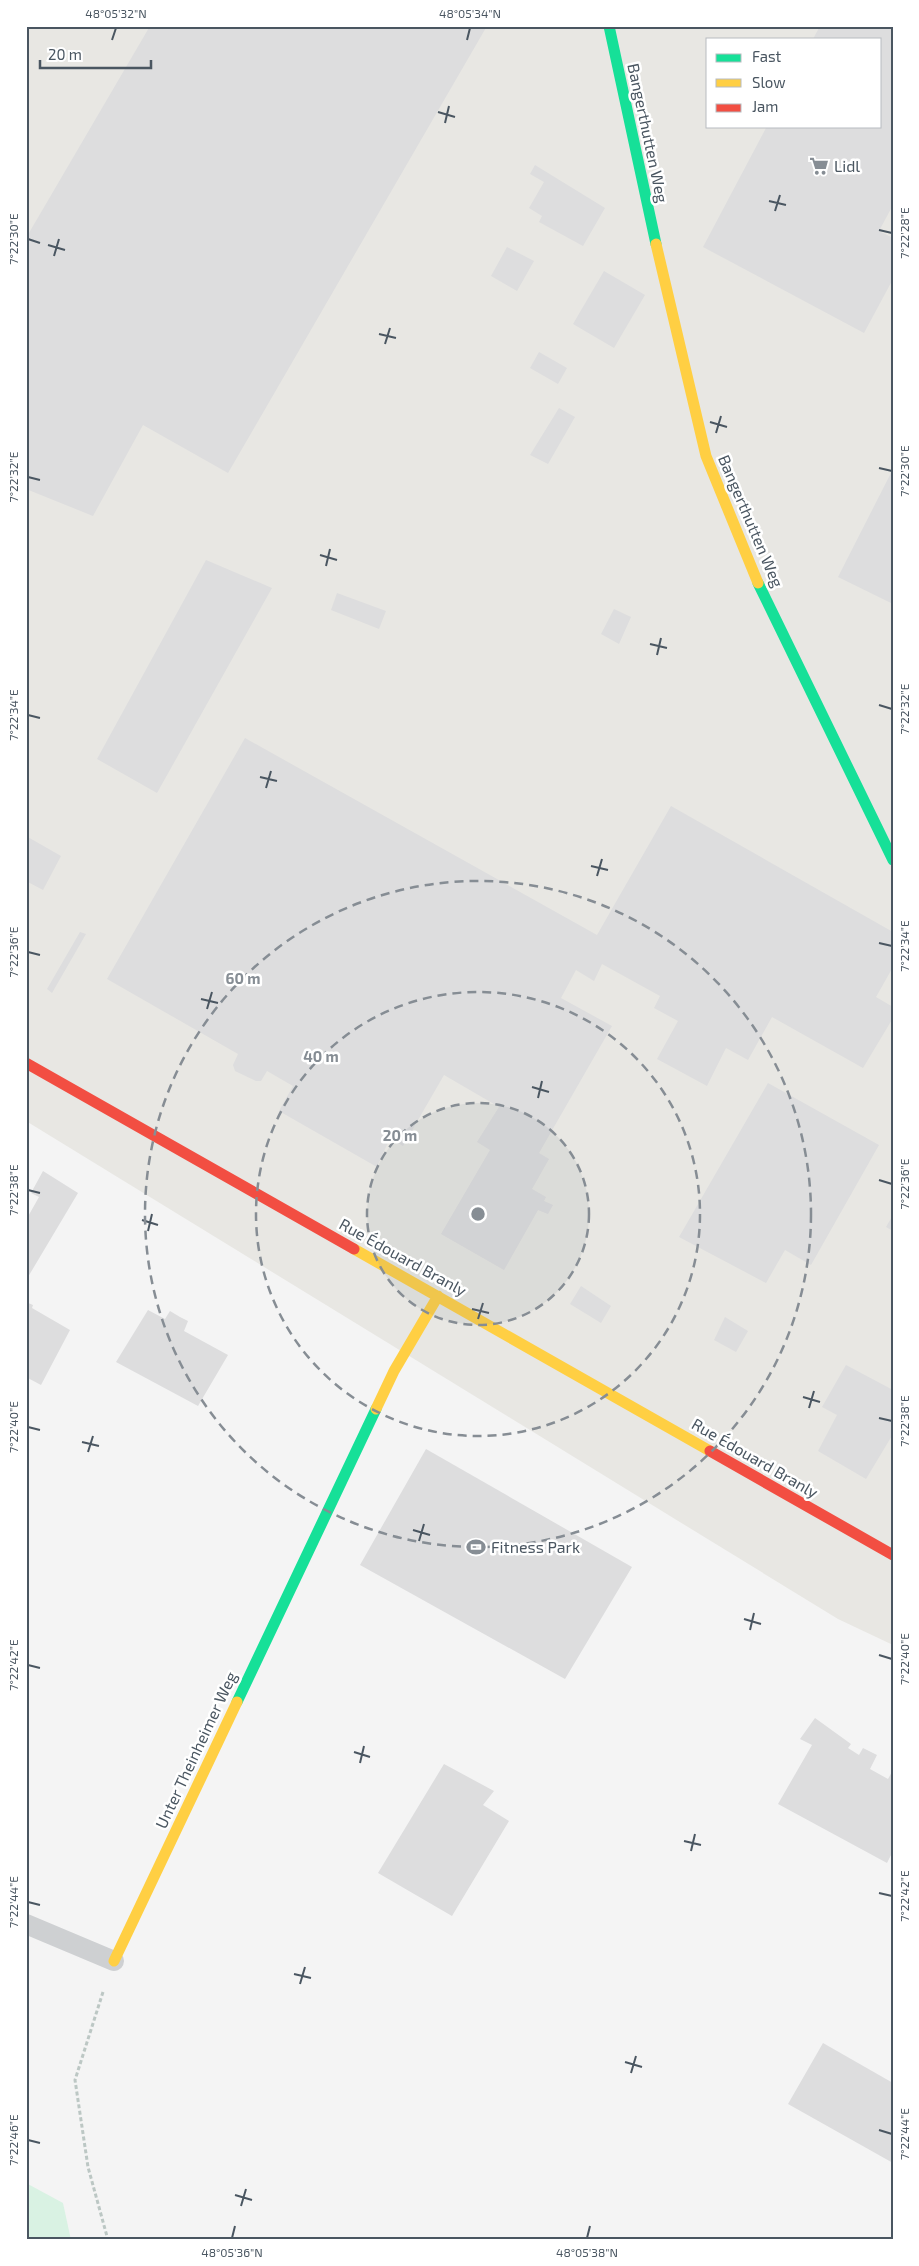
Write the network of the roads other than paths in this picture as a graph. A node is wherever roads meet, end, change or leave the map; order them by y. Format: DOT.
graph roads {
  1 [pos="609,26"];
  2 [pos="893,860"];
  3 [pos="26,1063"];
  4 [pos="438,1296"];
  5 [pos="893,1556"];
  6 [pos="26,1924"];
  7 [pos="114,1961"];
  1 -- 2 [label="street, Bangerthutten Weg"];
  3 -- 4 [label="street, Rue Édouard Branly"];
  4 -- 5 [label="street, Rue Édouard Branly"];
  4 -- 7 [label="street, Unter Theinheimer Weg"];
  6 -- 7 [label="lane"];
}
